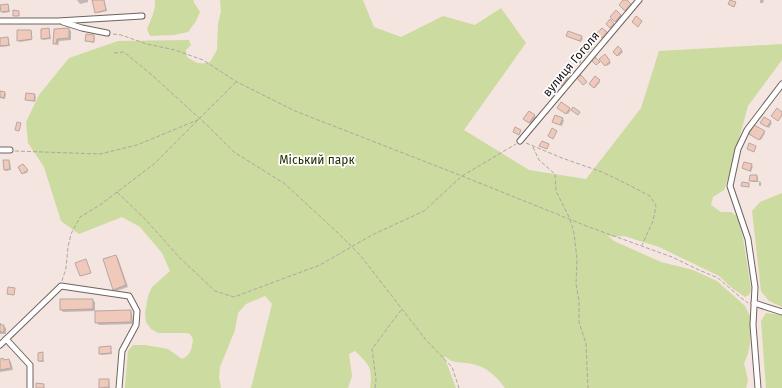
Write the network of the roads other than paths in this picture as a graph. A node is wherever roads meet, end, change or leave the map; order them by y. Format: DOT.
graph roads {
  1 [pos="639,0"];
  2 [pos="142,16"];
  3 [pos="0,21"];
  4 [pos="58,21"];
  5 [pos="107,33"];
  6 [pos="782,84"];
  7 [pos="520,141"];
  8 [pos="0,150"];
  9 [pos="10,150"];
  10 [pos="754,303"];
  11 [pos="782,312"];
  12 [pos="6,339"];
  13 [pos="0,345"];
  14 [pos="30,388"];
  15 [pos="119,388"];
  16 [pos="758,388"];
  1 -- 7 [label="street, вулиця Гоголя"];
  2 -- 4 [label="street"];
  3 -- 4 [label="street"];
  4 -- 5 [label="street"];
  6 -- 10 [label="street"];
  8 -- 9 [label="street"];
  10 -- 11 [label="street"];
  10 -- 16 [label="street"];
  12 -- 13 [label="street"];
  12 -- 14 [label="street"];
  12 -- 15 [label="street"];
}
